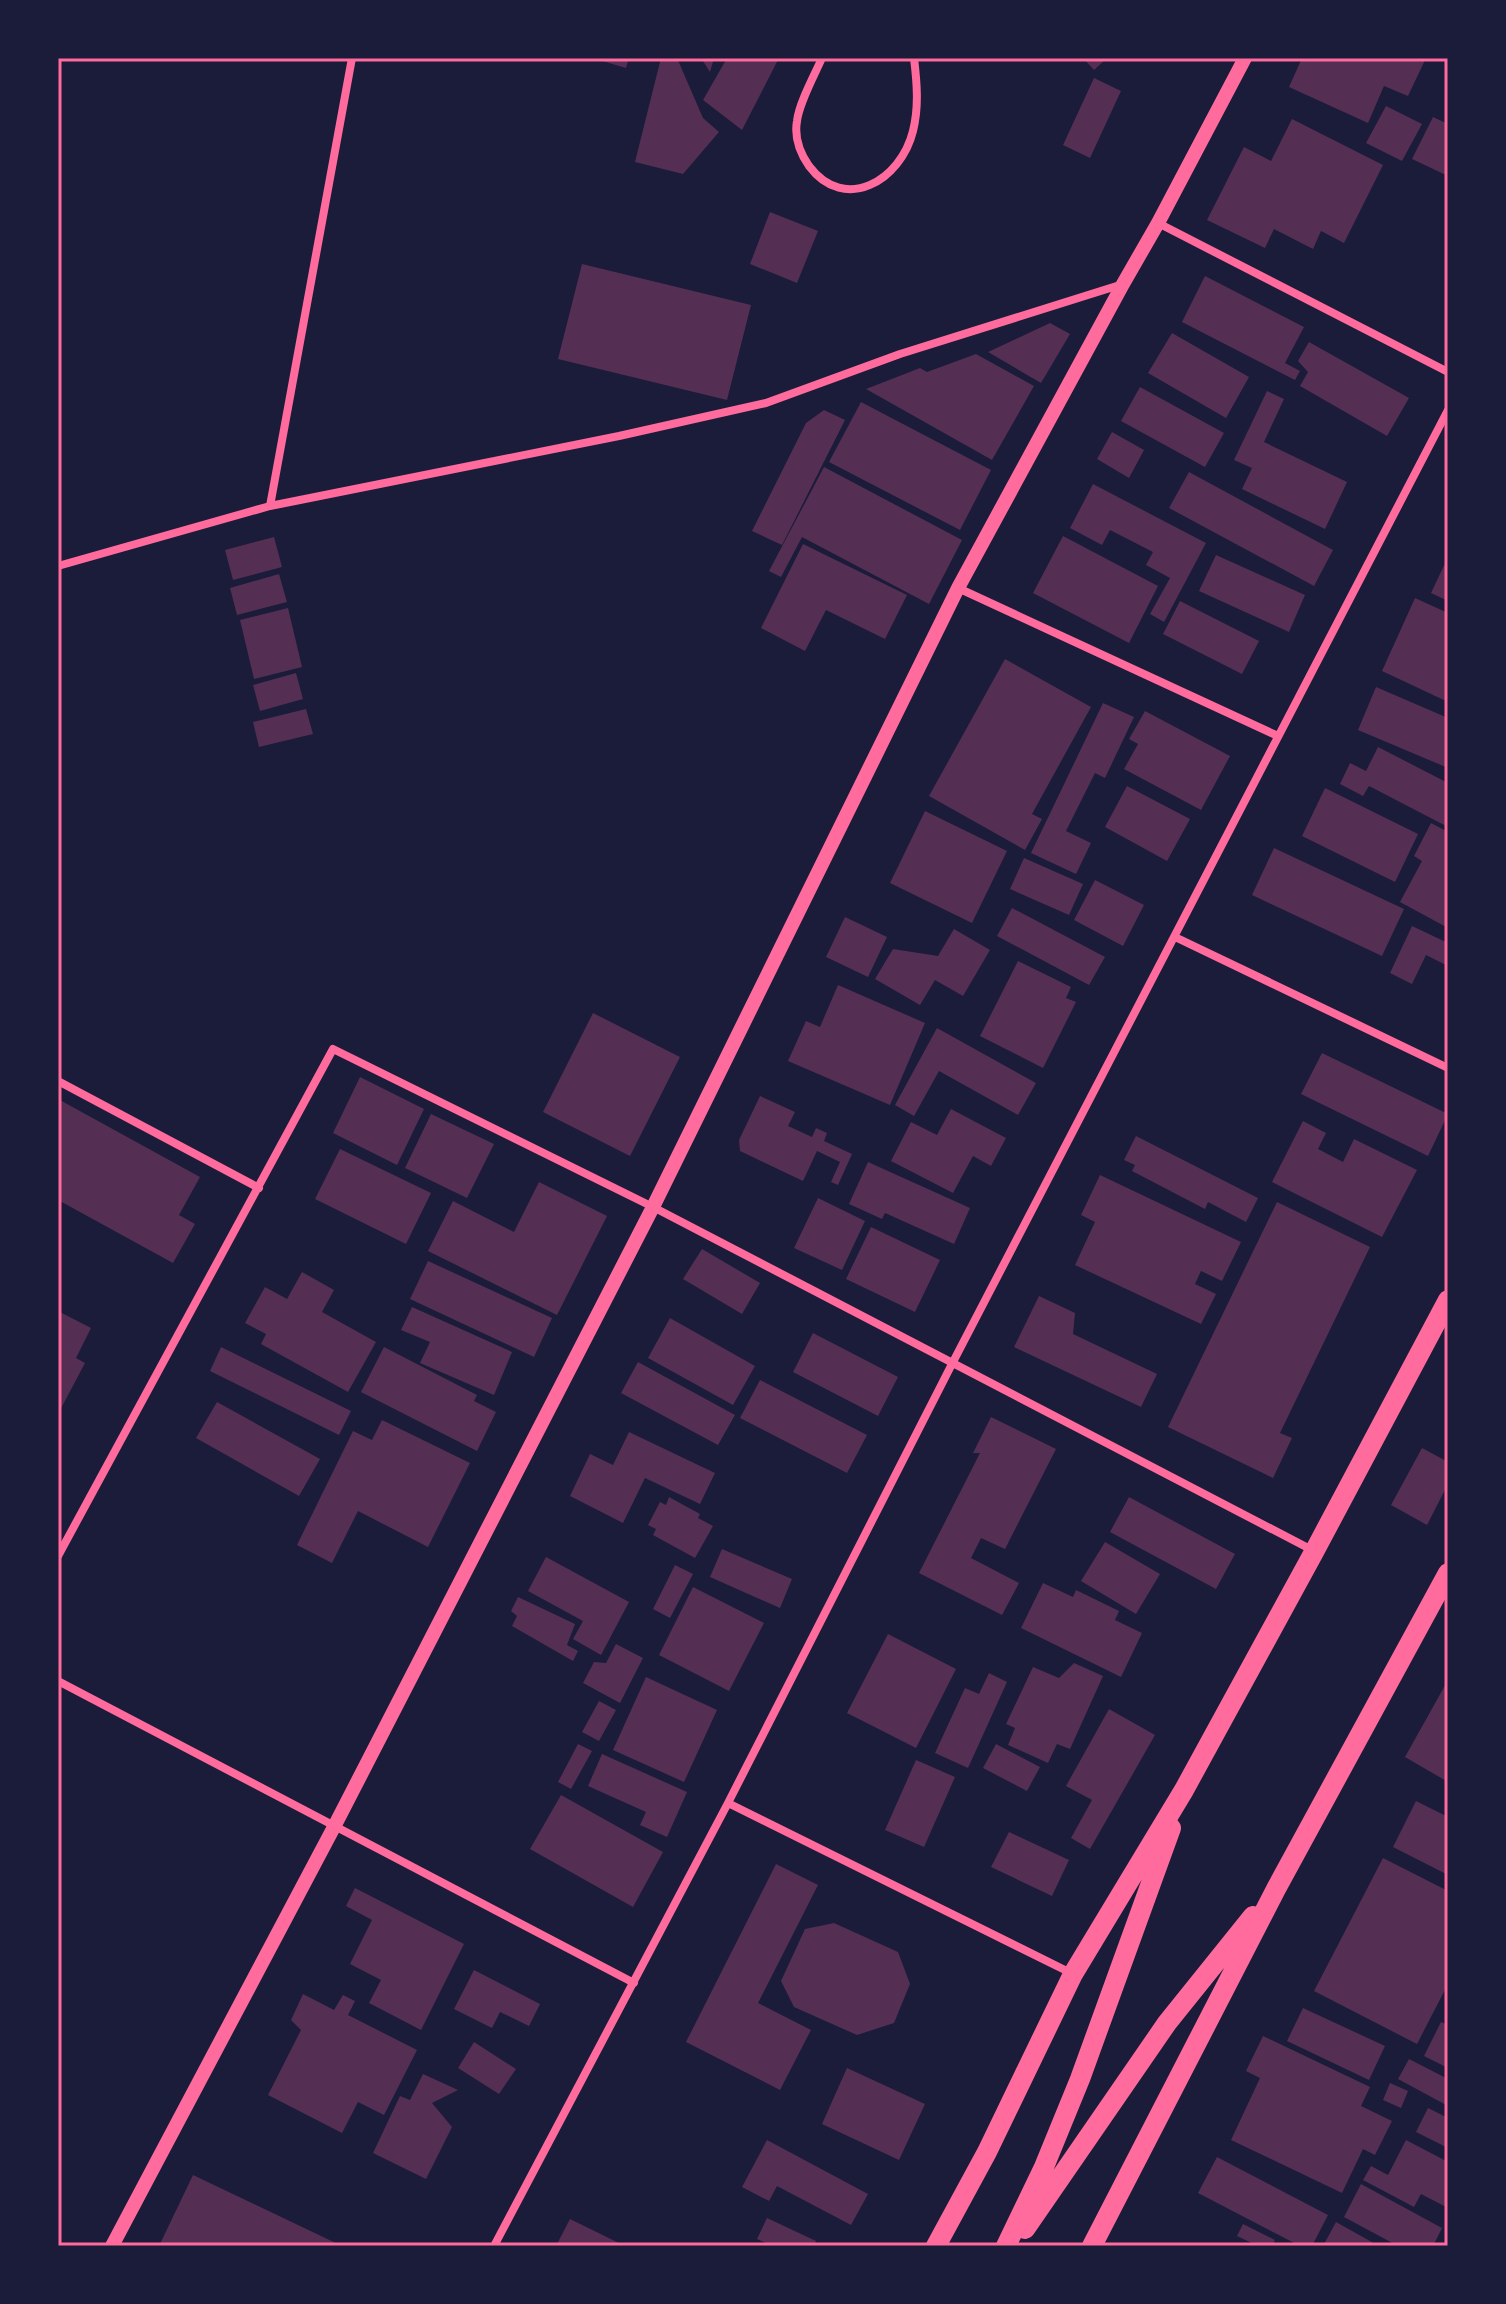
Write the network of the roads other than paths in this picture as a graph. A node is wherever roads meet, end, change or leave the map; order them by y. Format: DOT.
graph roads {
  1 [pos="352,58"];
  2 [pos="822,58"];
  3 [pos="914,58"];
  4 [pos="1245,58"];
  5 [pos="1158,223"];
  6 [pos="1123,284"];
  7 [pos="1448,372"];
  8 [pos="1448,410"];
  9 [pos="270,506"];
  10 [pos="58,566"];
  11 [pos="958,588"];
  12 [pos="1278,736"];
  13 [pos="1175,937"];
  14 [pos="1448,1068"];
  15 [pos="58,1081"];
  16 [pos="259,1188"];
  17 [pos="653,1207"];
  18 [pos="1448,1300"];
  19 [pos="953,1362"];
  20 [pos="1314,1552"];
  21 [pos="58,1556"];
  22 [pos="1448,1573"];
  23 [pos="58,1681"];
  24 [pos="1184,1790"];
  25 [pos="728,1803"];
  26 [pos="334,1827"];
  27 [pos="1276,1889"];
  28 [pos="1073,1974"];
  29 [pos="634,1983"];
  30 [pos="112,2246"];
  31 [pos="494,2246"];
  32 [pos="936,2246"];
  33 [pos="1006,2246"];
  34 [pos="1014,2246"];
  35 [pos="1092,2246"];
  1 -- 9 [label="street"];
  2 -- 3 [label="street"];
  4 -- 5 [label="street"];
  5 -- 6 [label="street"];
  5 -- 7 [label="street"];
  6 -- 9 [label="street"];
  6 -- 11 [label="street"];
  8 -- 12 [label="street"];
  9 -- 10 [label="street"];
  11 -- 12 [label="street"];
  11 -- 17 [label="street"];
  12 -- 13 [label="street"];
  13 -- 14 [label="street"];
  13 -- 19 [label="street"];
  15 -- 16 [label="street"];
  16 -- 17 [label="street"];
  16 -- 21 [label="street"];
  17 -- 19 [label="street"];
  17 -- 26 [label="street"];
  18 -- 20 [label="main road"];
  19 -- 20 [label="street"];
  19 -- 25 [label="street"];
  20 -- 24 [label="main road"];
  22 -- 27 [label="main road"];
  23 -- 26 [label="street"];
  24 -- 28 [label="main road"];
  24 -- 33 [label="main road"];
  25 -- 28 [label="street"];
  25 -- 29 [label="street"];
  26 -- 29 [label="street"];
  26 -- 30 [label="street"];
  27 -- 34 [label="main road"];
  27 -- 35 [label="main road"];
  28 -- 32 [label="main road"];
  29 -- 31 [label="street"];
}
